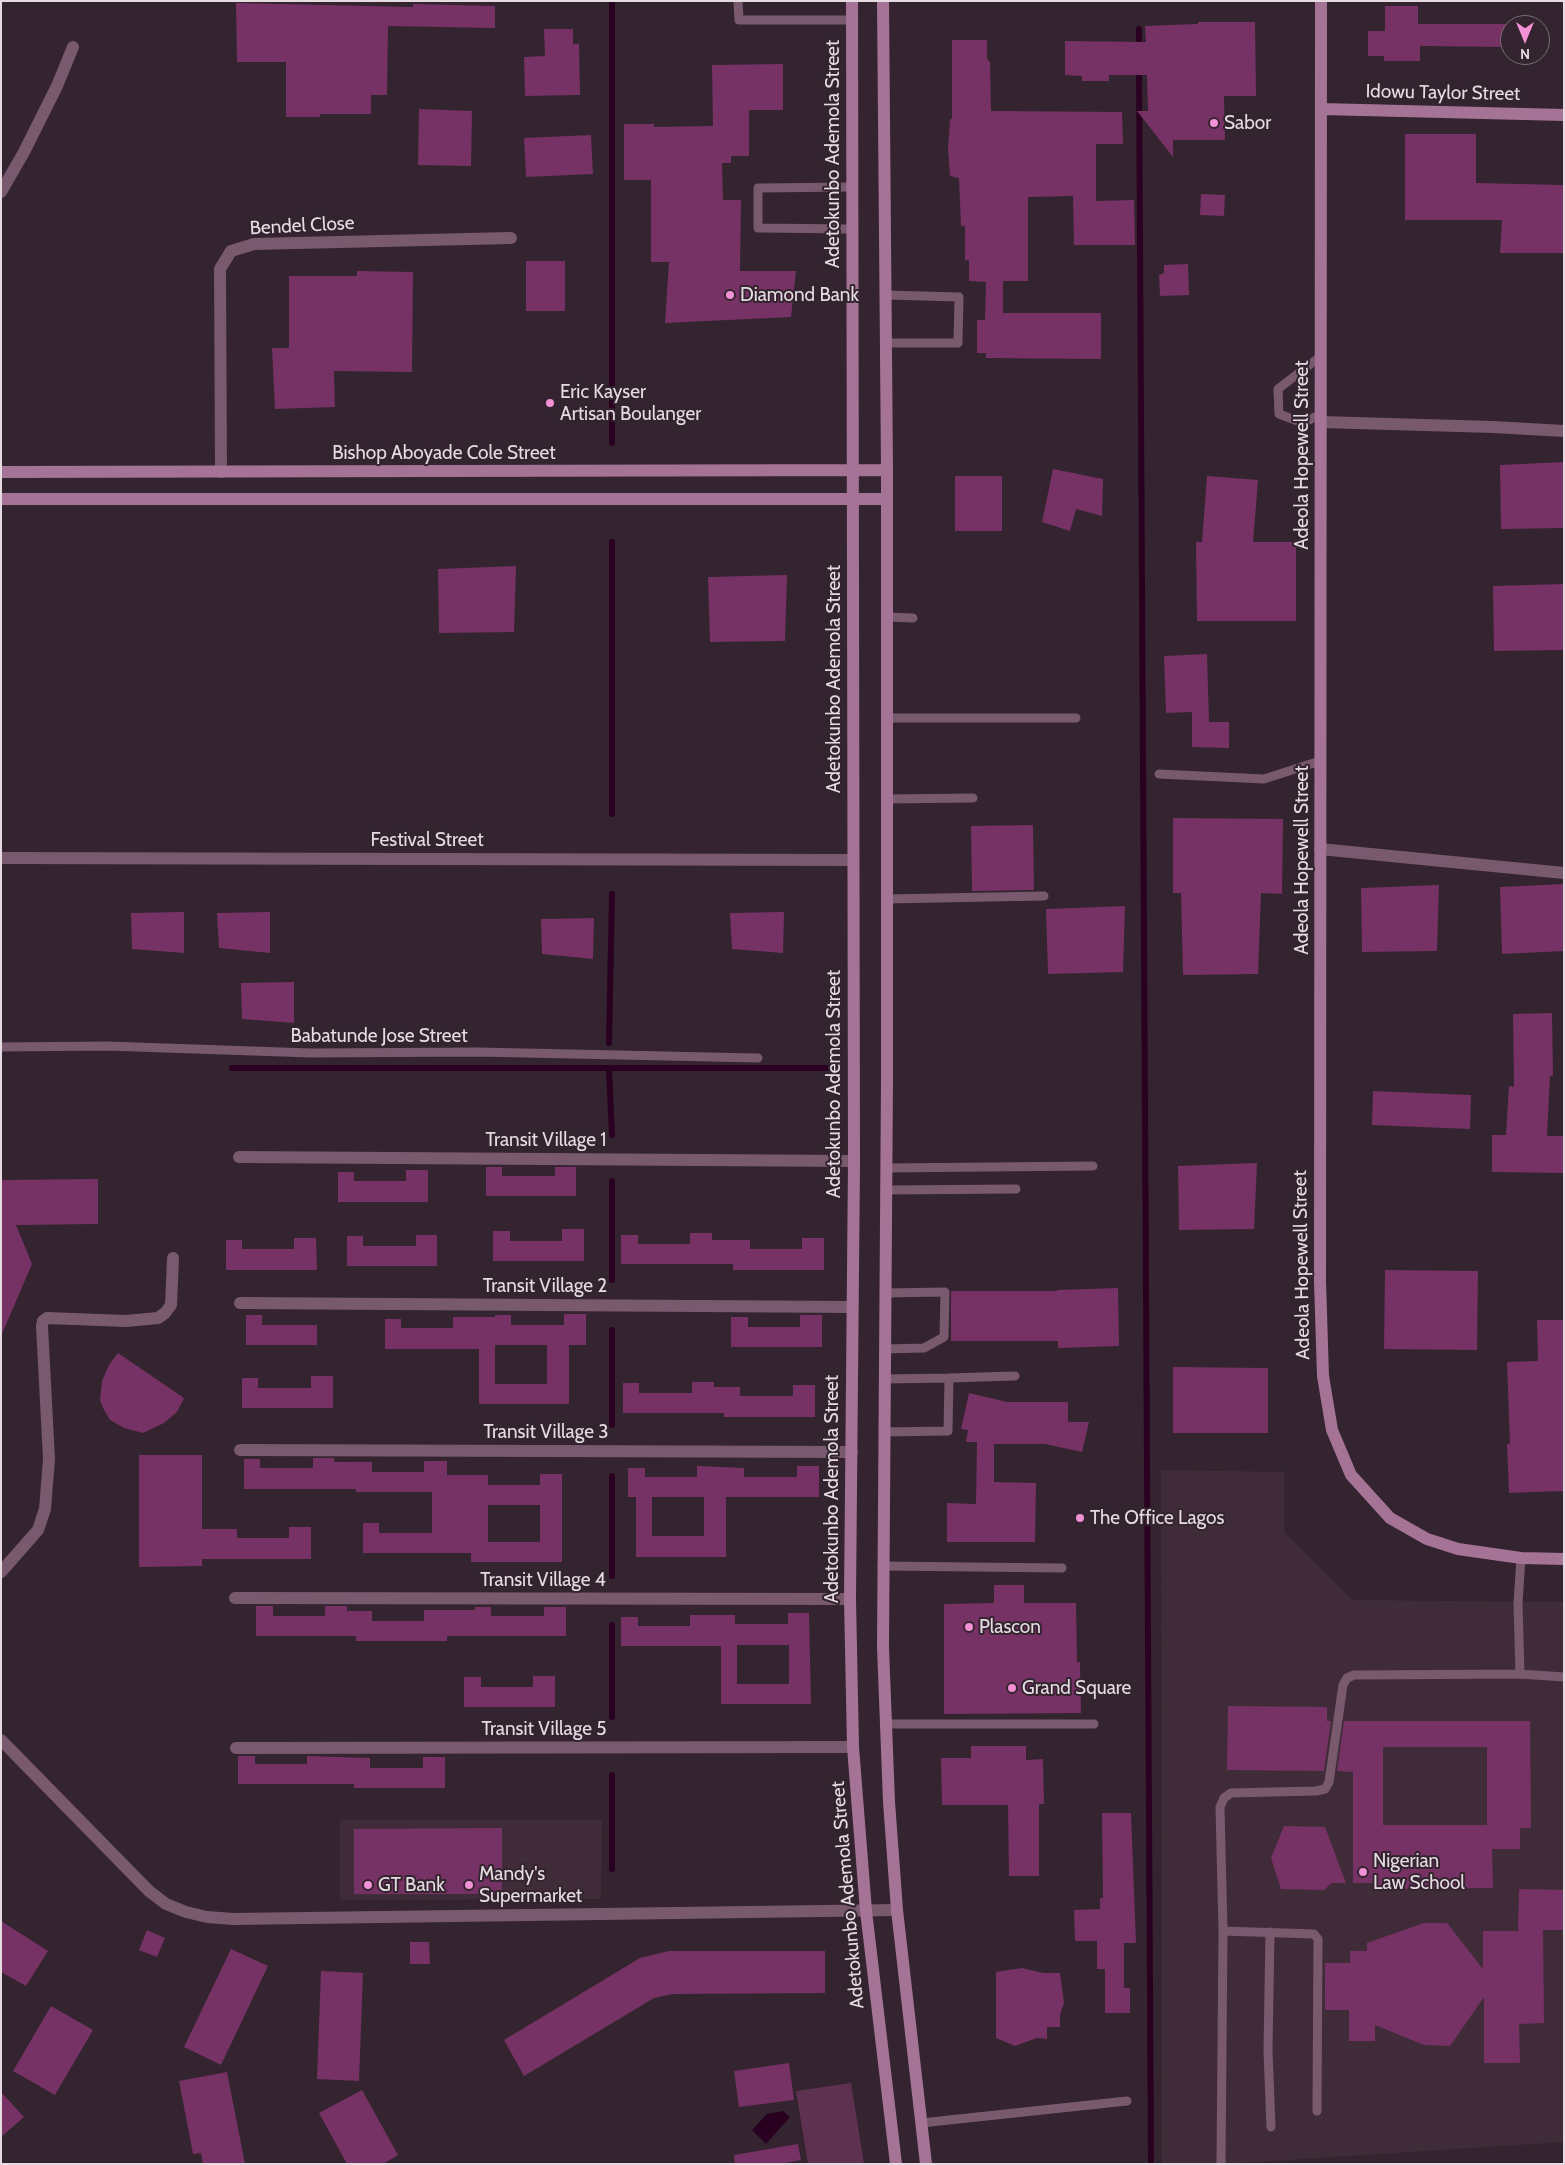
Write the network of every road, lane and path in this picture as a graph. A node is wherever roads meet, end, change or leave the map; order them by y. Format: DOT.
graph roads {
  1 [pos="738,1"];
  2 [pos="852,1"];
  3 [pos="883,1"];
  4 [pos="1321,1"];
  5 [pos="852,20"];
  6 [pos="73,46"];
  7 [pos="1321,109"];
  8 [pos="1564,115"];
  9 [pos="852,187"];
  10 [pos="1,192"];
  11 [pos="852,229"];
  12 [pos="511,238"];
  13 [pos="886,295"];
  14 [pos="886,343"];
  15 [pos="1321,356"];
  16 [pos="1321,418"];
  17 [pos="1564,432"];
  18 [pos="852,470"];
  19 [pos="886,470"];
  20 [pos="1,472"];
  21 [pos="221,472"];
  22 [pos="1,498"];
  23 [pos="852,498"];
  24 [pos="886,498"];
  25 [pos="886,617"];
  26 [pos="913,618"];
  27 [pos="886,718"];
  28 [pos="1076,718"];
  29 [pos="1320,761"];
  30 [pos="1158,774"];
  31 [pos="973,798"];
  32 [pos="886,799"];
  33 [pos="1320,849"];
  34 [pos="1,858"];
  35 [pos="853,860"];
  36 [pos="1564,873"];
  37 [pos="1044,896"];
  38 [pos="886,899"];
  39 [pos="1,1047"];
  40 [pos="758,1058"];
  41 [pos="239,1158"];
  42 [pos="854,1161"];
  43 [pos="1093,1166"];
  44 [pos="886,1168"];
  45 [pos="1016,1189"];
  46 [pos="886,1190"];
  47 [pos="173,1258"];
  48 [pos="884,1293"];
  49 [pos="240,1303"];
  50 [pos="851,1307"];
  51 [pos="884,1349"];
  52 [pos="1015,1376"];
  53 [pos="949,1378"];
  54 [pos="884,1379"];
  55 [pos="883,1432"];
  56 [pos="240,1450"];
  57 [pos="852,1452"];
  58 [pos="1521,1558"];
  59 [pos="1564,1559"];
  60 [pos="882,1566"];
  61 [pos="1062,1568"];
  62 [pos="1,1572"];
  63 [pos="235,1598"];
  64 [pos="850,1599"];
  65 [pos="1520,1674"];
  66 [pos="1564,1677"];
  67 [pos="886,1724"];
  68 [pos="1094,1724"];
  69 [pos="1,1740"];
  70 [pos="853,1747"];
  71 [pos="236,1748"];
  72 [pos="897,1910"];
  73 [pos="866,1911"];
  74 [pos="1223,1931"];
  75 [pos="1270,1932"];
  76 [pos="1127,2101"];
  77 [pos="1318,2111"];
  78 [pos="921,2123"];
  79 [pos="1271,2127"];
  80 [pos="896,2164"];
  81 [pos="926,2164"];
  82 [pos="1221,2164"];
  1 -- 5 [label="lane"];
  2 -- 5 [label="main road, Adetokunbo Ademola Street"];
  3 -- 13 [label="main road"];
  4 -- 7 [label="main road, Adeola Hopewell Street"];
  5 -- 9 [label="main road, Adetokunbo Ademola Street"];
  6 -- 10 [label="street"];
  7 -- 8 [label="main road, Idowu Taylor Street"];
  7 -- 15 [label="main road, Adeola Hopewell Street"];
  9 -- 11 [label="main road, Adetokunbo Ademola Street"];
  9 -- 11 [label="lane"];
  11 -- 18 [label="main road, Adetokunbo Ademola Street"];
  12 -- 21 [label="street, Bendel Close"];
  13 -- 14 [label="main road"];
  13 -- 14 [label="lane"];
  14 -- 19 [label="main road"];
  15 -- 16 [label="main road, Adeola Hopewell Street"];
  15 -- 16 [label="lane"];
  16 -- 17 [label="street"];
  16 -- 29 [label="main road, Adeola Hopewell Street"];
  18 -- 19 [label="main road, Bishop Aboyade Cole Street"];
  18 -- 21 [label="main road, Bishop Aboyade Cole Street"];
  18 -- 23 [label="main road, Adetokunbo Ademola Street"];
  19 -- 24 [label="main road"];
  20 -- 21 [label="main road, Bishop Aboyade Cole Street"];
  22 -- 23 [label="main road"];
  23 -- 24 [label="main road"];
  23 -- 35 [label="main road, Adetokunbo Ademola Street"];
  24 -- 25 [label="main road"];
  25 -- 26 [label="lane"];
  25 -- 27 [label="main road"];
  27 -- 28 [label="lane"];
  27 -- 32 [label="main road"];
  29 -- 30 [label="lane"];
  29 -- 33 [label="main road, Adeola Hopewell Street"];
  31 -- 32 [label="lane"];
  32 -- 38 [label="main road"];
  33 -- 36 [label="street"];
  33 -- 58 [label="main road, Adeola Hopewell Street"];
  34 -- 35 [label="street, Festival Street"];
  35 -- 42 [label="main road, Adetokunbo Ademola Street"];
  37 -- 38 [label="lane"];
  38 -- 44 [label="main road"];
  39 -- 40 [label="lane, Babatunde Jose Street"];
  41 -- 42 [label="street, Transit Village 1"];
  42 -- 50 [label="main road, Adetokunbo Ademola Street"];
  43 -- 44 [label="lane"];
  44 -- 46 [label="main road"];
  45 -- 46 [label="lane"];
  46 -- 48 [label="main road"];
  47 -- 62 [label="street"];
  48 -- 51 [label="main road"];
  48 -- 51 [label="lane"];
  49 -- 50 [label="street, Transit Village 2"];
  50 -- 57 [label="main road, Adetokunbo Ademola Street"];
  51 -- 54 [label="main road"];
  52 -- 53 [label="lane"];
  53 -- 54 [label="lane"];
  53 -- 55 [label="lane"];
  54 -- 55 [label="main road"];
  55 -- 60 [label="main road"];
  56 -- 57 [label="street, Transit Village 3"];
  57 -- 64 [label="main road, Adetokunbo Ademola Street"];
  58 -- 59 [label="main road, Adeola Hopewell Street"];
  58 -- 65 [label="lane"];
  60 -- 61 [label="lane"];
  60 -- 67 [label="main road"];
  63 -- 64 [label="street, Transit Village 4"];
  64 -- 70 [label="main road, Adetokunbo Ademola Street"];
  65 -- 66 [label="lane"];
  65 -- 74 [label="lane"];
  67 -- 68 [label="lane"];
  67 -- 72 [label="main road"];
  69 -- 73 [label="street"];
  70 -- 71 [label="street, Transit Village 5"];
  70 -- 73 [label="main road, Adetokunbo Ademola Street"];
  72 -- 73 [label="street"];
  72 -- 78 [label="main road"];
  73 -- 80 [label="main road, Adetokunbo Ademola Street"];
  74 -- 75 [label="lane"];
  74 -- 82 [label="lane"];
  75 -- 77 [label="lane"];
  75 -- 79 [label="lane"];
  76 -- 78 [label="lane"];
  78 -- 81 [label="main road"];
}
